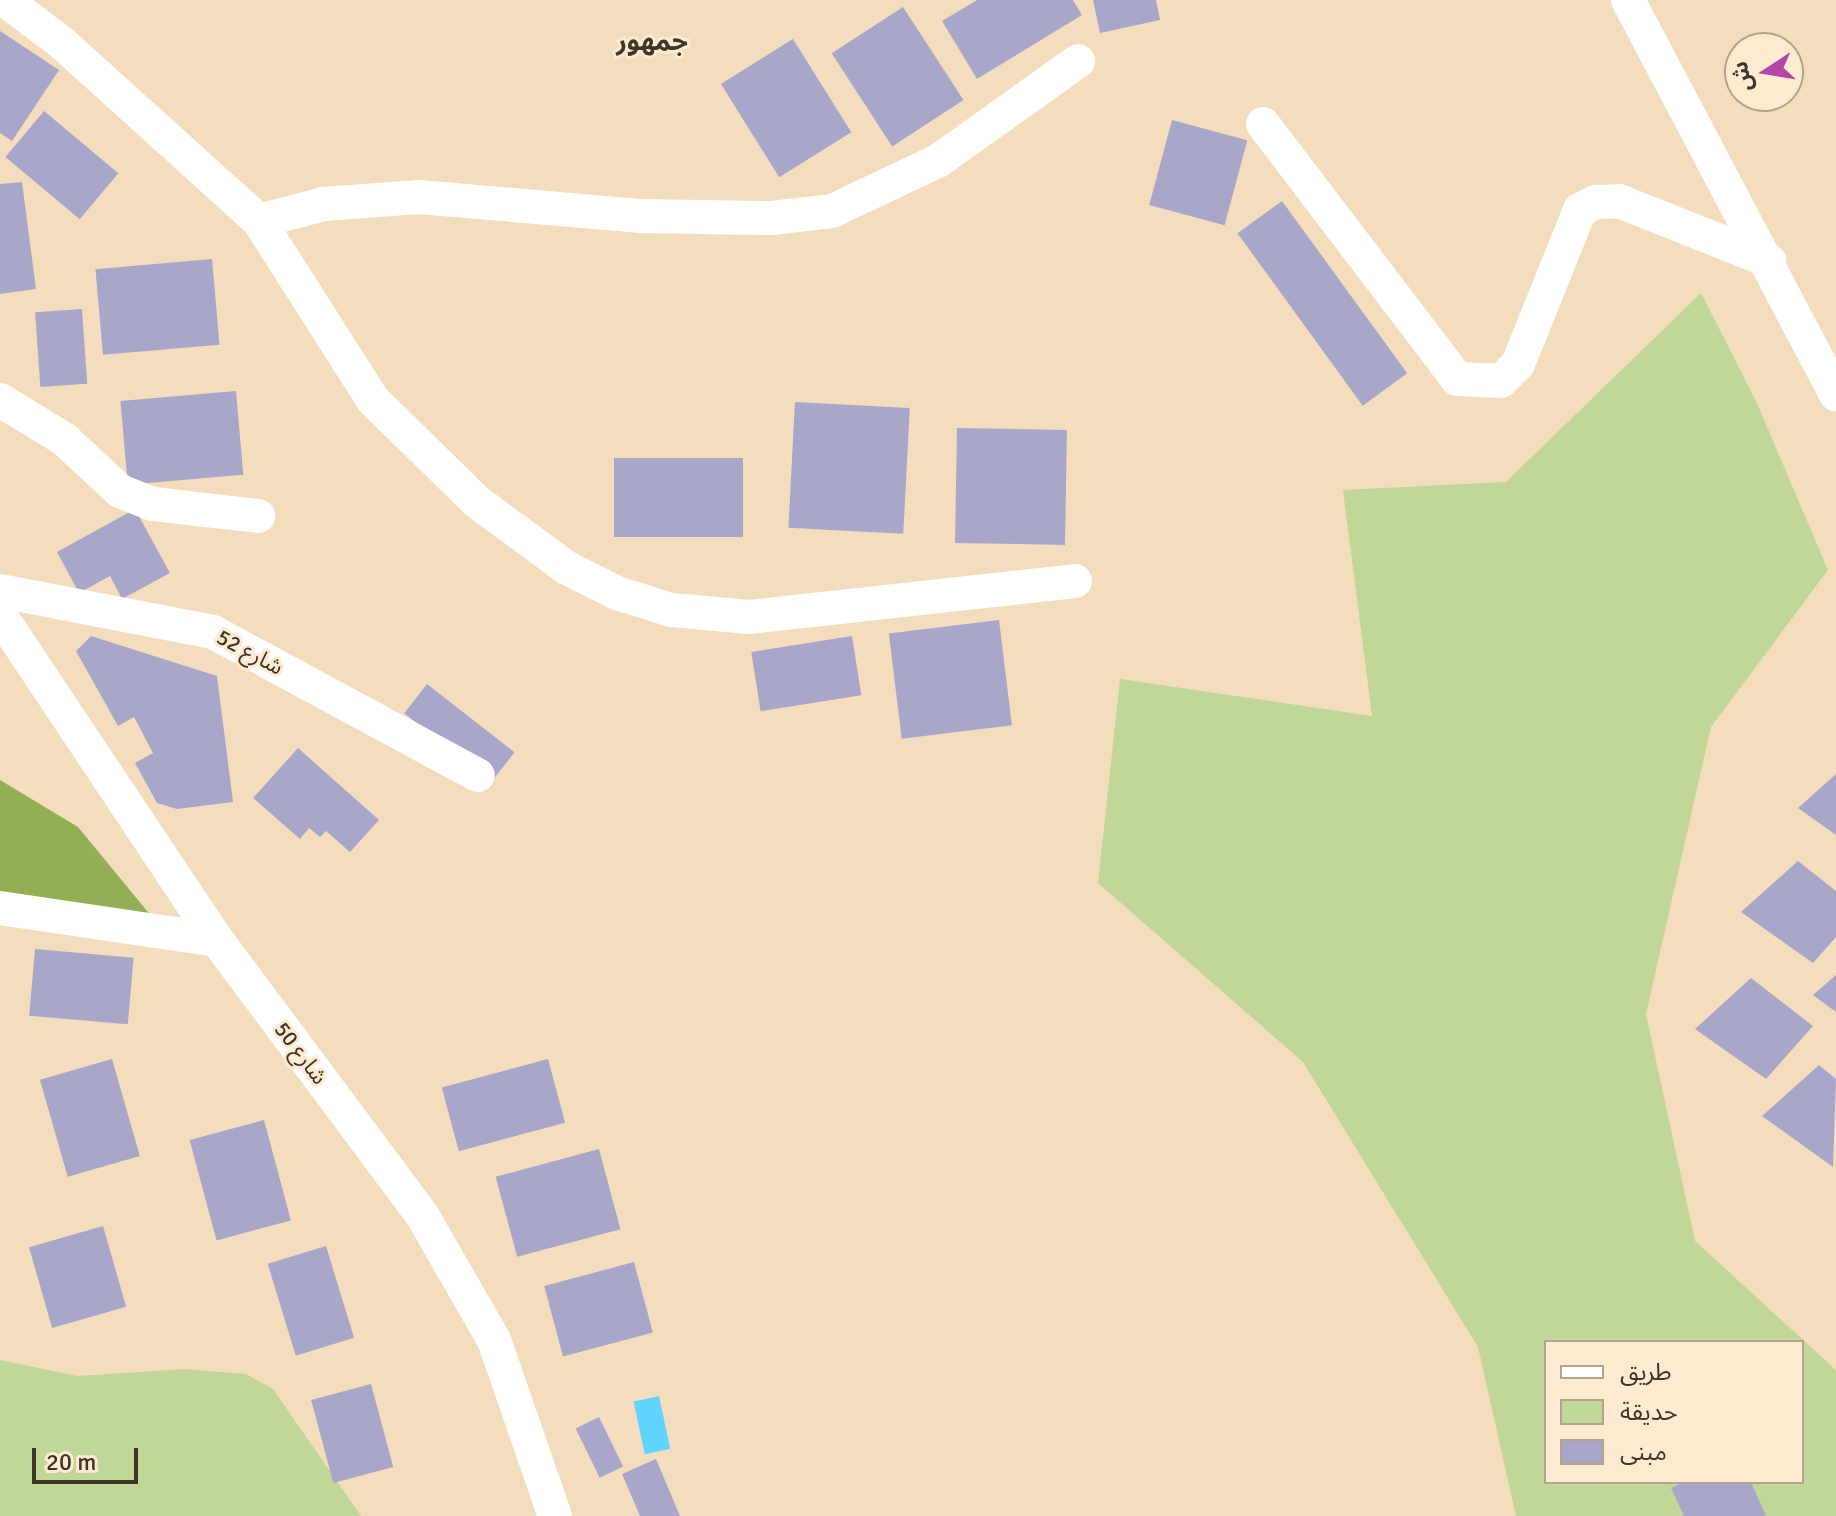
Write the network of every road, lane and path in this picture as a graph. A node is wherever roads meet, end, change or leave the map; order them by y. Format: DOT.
graph roads {
  1 [pos="5,0"];
  2 [pos="1628,0"];
  3 [pos="1078,61"];
  4 [pos="1263,124"];
  5 [pos="259,221"];
  6 [pos="1770,261"];
  7 [pos="1836,394"];
  8 [pos="0,400"];
  9 [pos="258,516"];
  10 [pos="1075,581"];
  11 [pos="0,591"];
  12 [pos="0,615"];
  13 [pos="478,775"];
  14 [pos="0,908"];
  15 [pos="217,940"];
  16 [pos="555,1516"];
  1 -- 5 [label="street"];
  2 -- 6 [label="street"];
  3 -- 5 [label="street"];
  4 -- 6 [label="street"];
  5 -- 10 [label="street"];
  6 -- 7 [label="street"];
  8 -- 9 [label="street"];
  11 -- 13 [label="street, شارع 52"];
  12 -- 15 [label="street, شارع 50"];
  14 -- 15 [label="street"];
  15 -- 16 [label="street, شارع 50"];
}
